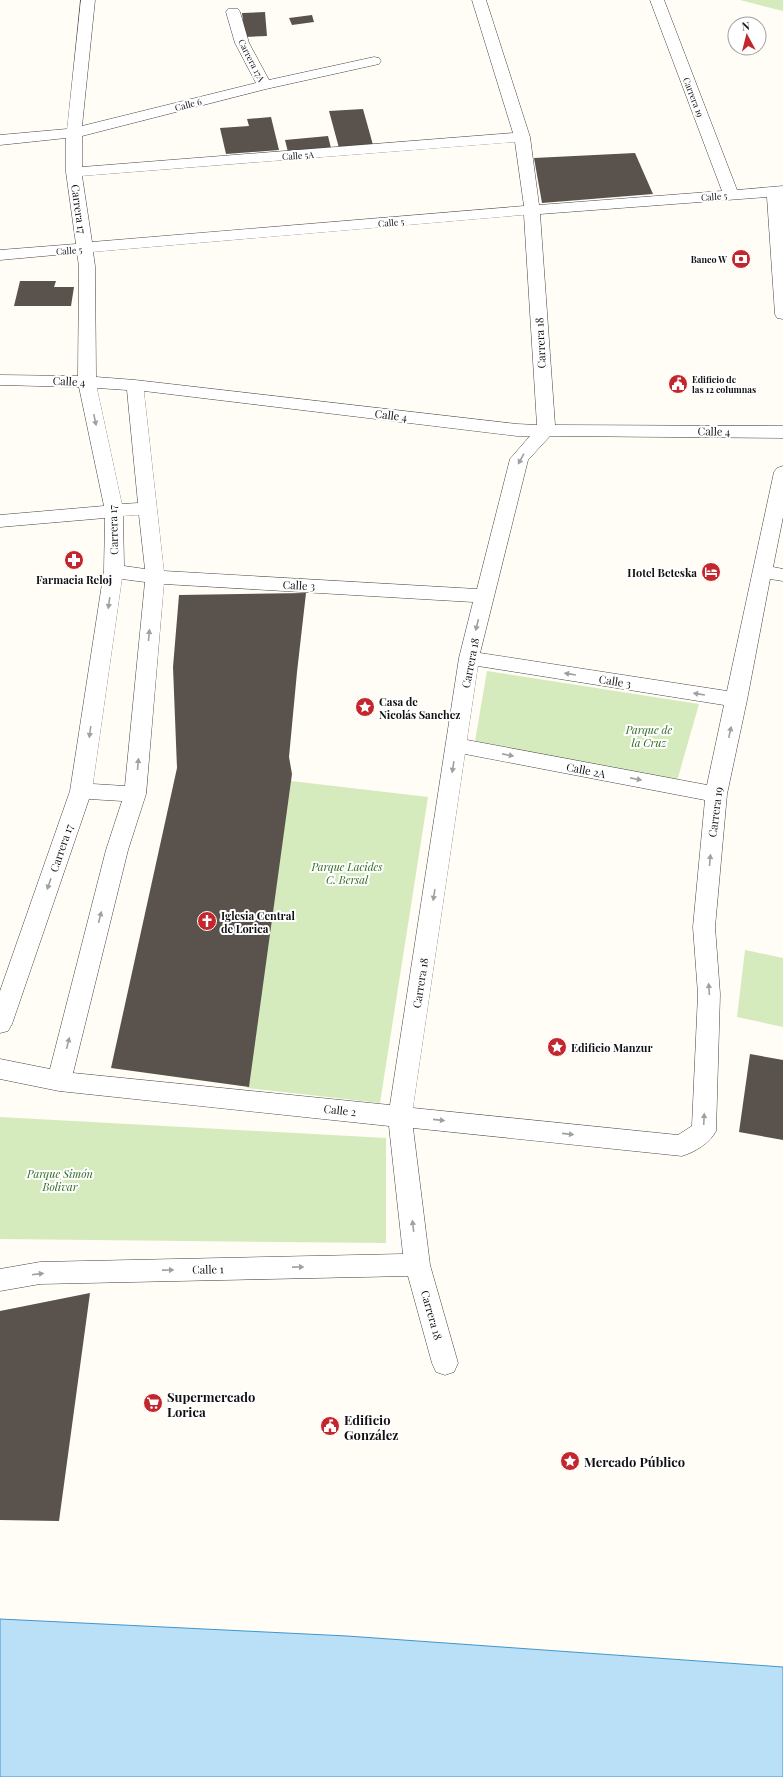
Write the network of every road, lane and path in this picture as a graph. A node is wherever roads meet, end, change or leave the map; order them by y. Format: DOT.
graph roads {
  1 [pos="88,0"];
  2 [pos="479,0"];
  3 [pos="657,0"];
  4 [pos="233,12"];
  5 [pos="374,61"];
  6 [pos="265,85"];
  7 [pos="74,134"];
  8 [pos="522,137"];
  9 [pos="0,140"];
  10 [pos="74,172"];
  11 [pos="779,192"];
  12 [pos="731,195"];
  13 [pos="532,210"];
  14 [pos="85,249"];
  15 [pos="0,255"];
  16 [pos="783,314"];
  17 [pos="0,380"];
  18 [pos="87,382"];
  19 [pos="135,385"];
  20 [pos="546,429"];
  21 [pos="783,432"];
  22 [pos="783,472"];
  23 [pos="148,508"];
  24 [pos="114,510"];
  25 [pos="0,521"];
  26 [pos="114,571"];
  27 [pos="773,573"];
  28 [pos="155,577"];
  29 [pos="484,596"];
  30 [pos="469,658"];
  31 [pos="737,700"];
  32 [pos="456,745"];
  33 [pos="81,791"];
  34 [pos="135,794"];
  35 [pos="716,794"];
  36 [pos="0,1024"];
  37 [pos="0,1069"];
  38 [pos="59,1081"];
  39 [pos="400,1116"];
  40 [pos="682,1146"];
  41 [pos="417,1265"];
  42 [pos="0,1280"];
  43 [pos="445,1363"];
  1 -- 7 [label="street, Carrera 17"];
  2 -- 8 [label="street, Carrera 18"];
  3 -- 12 [label="street, Carrera 19"];
  4 -- 6 [label="street, Carrera 17A"];
  5 -- 6 [label="street, Calle 6"];
  6 -- 7 [label="street, Calle 6"];
  7 -- 9 [label="street, Calle 6"];
  7 -- 10 [label="street, Carrera 17"];
  8 -- 10 [label="street, Calle 5A"];
  8 -- 13 [label="street, Carrera 18"];
  10 -- 14 [label="street, Carrera 17"];
  11 -- 12 [label="street, Calle 5"];
  11 -- 16 [label="street"];
  12 -- 13 [label="street, Calle 5"];
  13 -- 14 [label="street, Calle 5"];
  13 -- 20 [label="street, Carrera 18"];
  14 -- 15 [label="street, Calle 5"];
  14 -- 18 [label="street, Carrera 17"];
  17 -- 18 [label="street, Calle 4"];
  18 -- 19 [label="street, Calle 4"];
  18 -- 24 [label="street, Carrera 17, one-way"];
  19 -- 20 [label="street, Calle 4"];
  19 -- 23 [label="street"];
  20 -- 21 [label="street, Calle 4"];
  20 -- 29 [label="street, Carrera 18, one-way"];
  22 -- 27 [label="street, Carrera 19"];
  23 -- 24 [label="street"];
  23 -- 28 [label="street"];
  24 -- 25 [label="street"];
  24 -- 26 [label="street, Carrera 17"];
  26 -- 28 [label="street, Calle 3"];
  26 -- 33 [label="street, Carrera 17, one-way"];
  27 -- 31 [label="street, Carrera 19"];
  28 -- 29 [label="street, Calle 3"];
  34 -- 28 [label="street, one-way"];
  29 -- 30 [label="street, Carrera 18, one-way"];
  31 -- 30 [label="street, Calle 3, one-way"];
  30 -- 32 [label="street, Carrera 18"];
  35 -- 31 [label="street, Carrera 19, one-way"];
  32 -- 35 [label="street, Calle 2A, one-way"];
  32 -- 39 [label="street, Carrera 18, one-way"];
  33 -- 34 [label="street"];
  33 -- 36 [label="street, Carrera 17, one-way"];
  38 -- 34 [label="street, one-way"];
  40 -- 35 [label="street, Carrera 19, one-way"];
  37 -- 38 [label="street, Calle 2"];
  38 -- 39 [label="street, Calle 2"];
  39 -- 40 [label="street, Calle 2, one-way"];
  41 -- 39 [label="street, Carrera 18, one-way"];
  42 -- 41 [label="street, Calle 1, one-way"];
  41 -- 43 [label="street, Carrera 18"];
}
